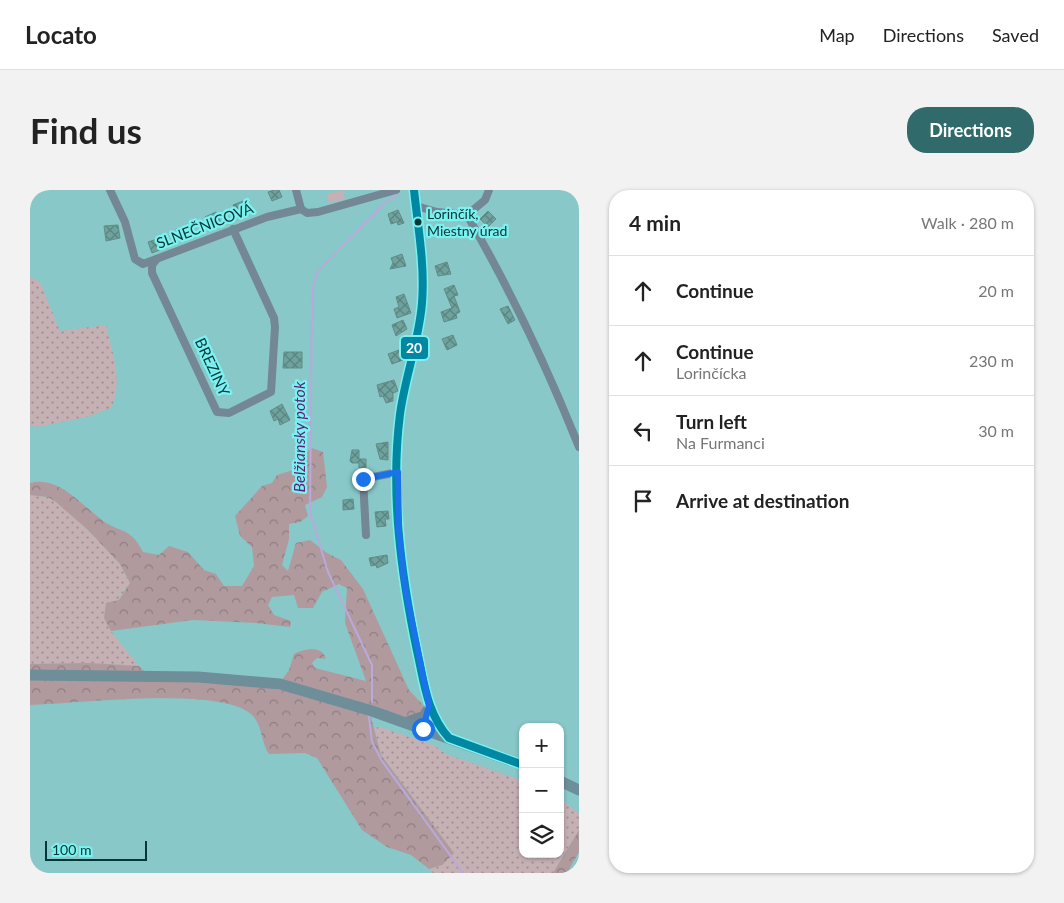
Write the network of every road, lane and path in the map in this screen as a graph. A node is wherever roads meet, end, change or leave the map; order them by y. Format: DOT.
graph roads {
  1 [pos="110,190"];
  2 [pos="296,190"];
  3 [pos="396,190"];
  4 [pos="414,190"];
  5 [pos="489,190"];
  6 [pos="416,206"];
  7 [pos="301,209"];
  8 [pos="467,215"];
  9 [pos="232,229"];
  10 [pos="156,260"];
  11 [pos="579,447"];
  12 [pos="398,472"];
  13 [pos="366,535"];
  14 [pos="30,675"];
  15 [pos="427,709"];
  16 [pos="433,718"];
  17 [pos="403,722"];
  18 [pos="426,730"];
  19 [pos="449,738"];
  20 [pos="519,764"];
  21 [pos="564,783"];
  22 [pos="579,790"];
  1 -- 10 [label="street, SLNEČNICOVÁ"];
  2 -- 7 [label="street"];
  3 -- 7 [label="street, SLNEČNICOVÁ"];
  4 -- 6 [label="street"];
  5 -- 8 [label="street"];
  6 -- 8 [label="street"];
  6 -- 12 [label="street"];
  7 -- 9 [label="street, SLNEČNICOVÁ"];
  8 -- 11 [label="street"];
  9 -- 10 [label="street, SLNEČNICOVÁ"];
  9 -- 10 [label="street, BREZINY"];
  12 -- 13 [label="street"];
  12 -- 15 [label="street"];
  14 -- 17 [label="main road"];
  15 -- 16 [label="street"];
  15 -- 17 [label="street"];
  15 -- 18 [label="street"];
  16 -- 18 [label="street"];
  16 -- 19 [label="street"];
  17 -- 18 [label="main road"];
  18 -- 19 [label="main road"];
  19 -- 20 [label="main road"];
  21 -- 22 [label="main road"];
}
